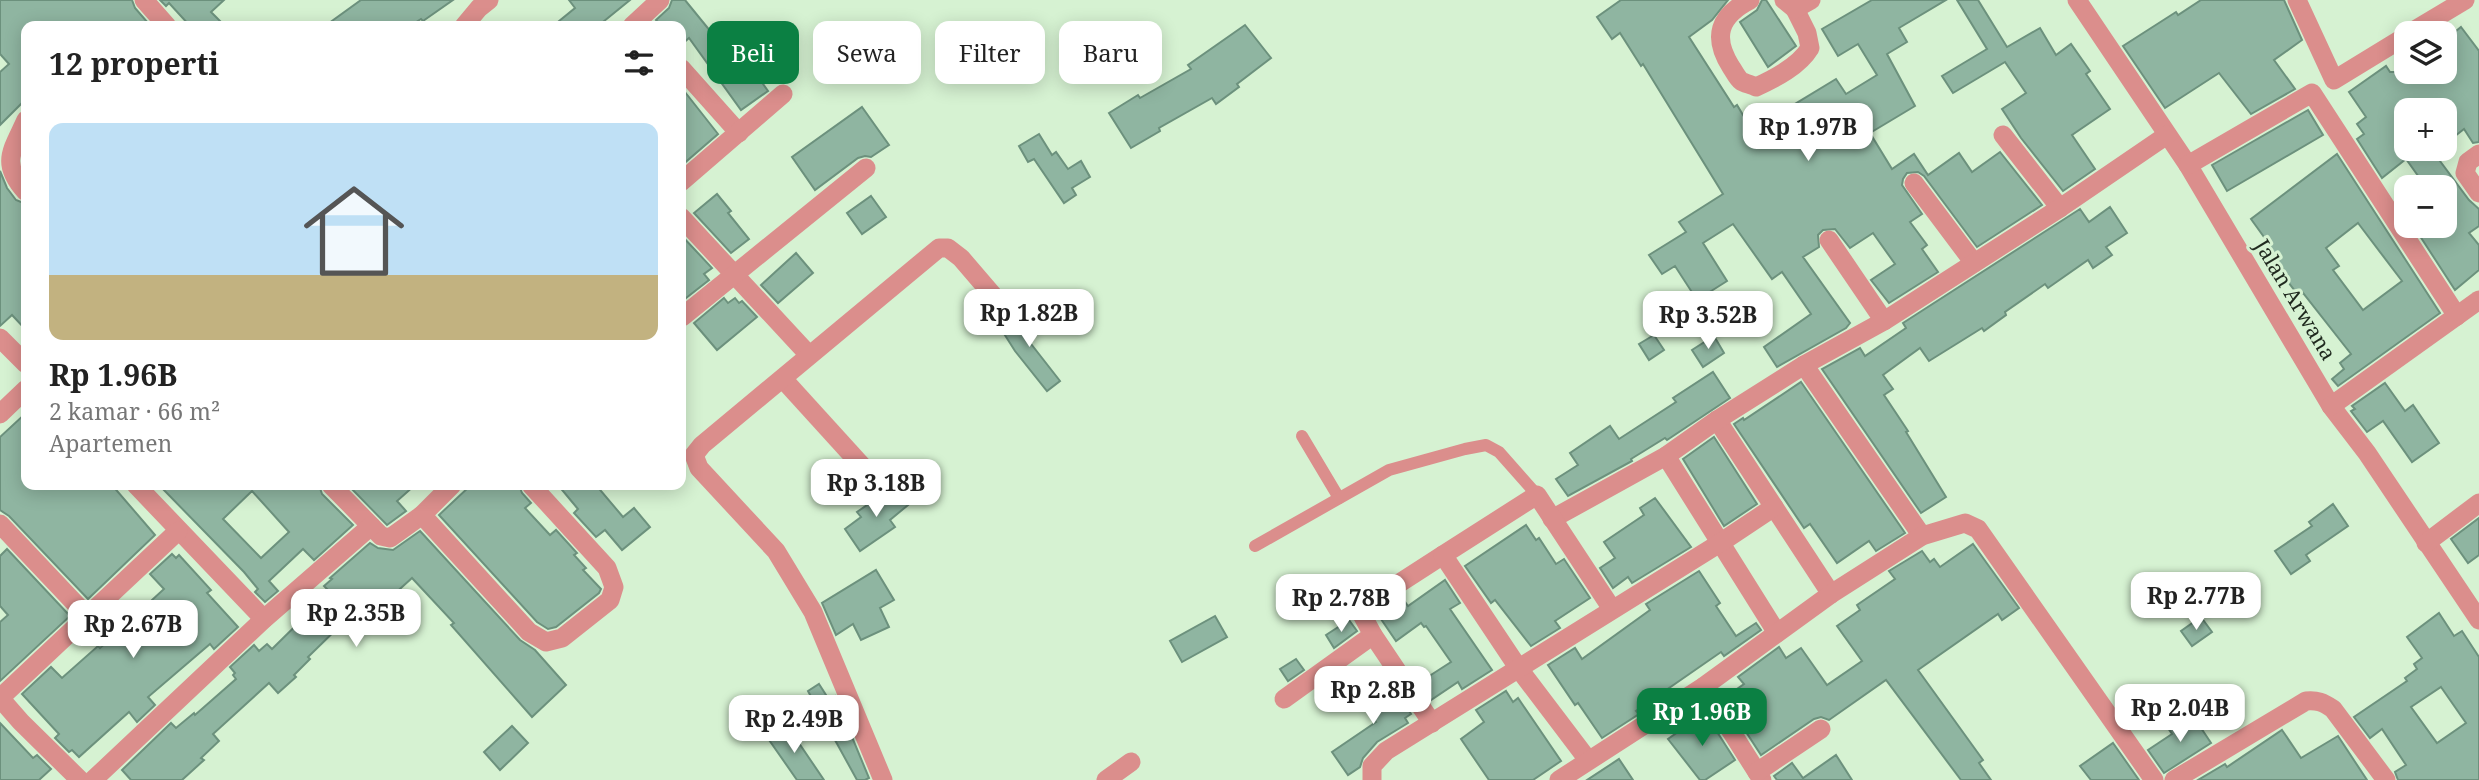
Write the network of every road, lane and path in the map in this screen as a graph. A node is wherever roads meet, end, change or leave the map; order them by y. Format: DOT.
graph roads {
  1 [pos="144,0"];
  2 [pos="489,0"];
  3 [pos="660,0"];
  4 [pos="1750,0"];
  5 [pos="2077,0"];
  6 [pos="2297,0"];
  7 [pos="2465,0"];
  8 [pos="1796,3"];
  9 [pos="163,21"];
  10 [pos="468,21"];
  11 [pos="640,21"];
  12 [pos="2430,21"];
  13 [pos="2394,43"];
  14 [pos="686,74"];
  15 [pos="2334,80"];
  16 [pos="2312,93"];
  17 [pos="783,94"];
  18 [pos="21,131"];
  19 [pos="739,133"];
  20 [pos="2003,135"];
  21 [pos="2167,135"];
  22 [pos="2479,154"];
  23 [pos="2188,164"];
  24 [pos="866,168"];
  25 [pos="686,178"];
  26 [pos="1914,183"];
  27 [pos="21,185"];
  28 [pos="2479,193"];
  29 [pos="2060,208"];
  30 [pos="686,222"];
  31 [pos="1829,240"];
  32 [pos="1974,263"];
  33 [pos="734,273"];
  34 [pos="2479,300"];
  35 [pos="686,314"];
  36 [pos="1009,314"];
  37 [pos="2457,316"];
  38 [pos="1884,321"];
  39 [pos="0,338"];
  40 [pos="808,355"];
  41 [pos="21,359"];
  42 [pos="1804,365"];
  43 [pos="783,379"];
  44 [pos="21,394"];
  45 [pos="2331,406"];
  46 [pos="0,414"];
  47 [pos="1717,421"];
  48 [pos="1302,436"];
  49 [pos="1666,456"];
  50 [pos="863,467"];
  51 [pos="141,490"];
  52 [pos="336,490"];
  53 [pos="447,490"];
  54 [pos="536,490"];
  55 [pos="1537,495"];
  56 [pos="1339,498"];
  57 [pos="2479,503"];
  58 [pos="1774,507"];
  59 [pos="422,515"];
  60 [pos="1552,520"];
  61 [pos="371,526"];
  62 [pos="1,527"];
  63 [pos="178,531"];
  64 [pos="1923,536"];
  65 [pos="1720,543"];
  66 [pos="2426,543"];
  67 [pos="1255,546"];
  68 [pos="1443,555"];
  69 [pos="1831,594"];
  70 [pos="1612,608"];
  71 [pos="88,617"];
  72 [pos="264,619"];
  73 [pos="2479,620"];
  74 [pos="1777,633"];
  75 [pos="1373,635"];
  76 [pos="1519,669"];
  77 [pos="1703,687"];
  78 [pos="0,698"];
  79 [pos="1284,699"];
  80 [pos="1432,723"];
  81 [pos="1821,729"];
  82 [pos="1588,760"];
  83 [pos="1131,762"];
  84 [pos="1760,776"];
  85 [pos="80,780"];
  86 [pos="93,780"];
  87 [pos="882,780"];
  88 [pos="1106,780"];
  89 [pos="1372,780"];
  90 [pos="1559,780"];
  91 [pos="2154,780"];
  92 [pos="2174,780"];
  93 [pos="2386,780"];
  1 -- 9 [label="street"];
  2 -- 10 [label="street"];
  3 -- 11 [label="street"];
  4 -- 8 [label="street"];
  5 -- 21 [label="street, Jalan Arwana"];
  6 -- 15 [label="street"];
  7 -- 12 [label="street"];
  13 -- 15 [label="street"];
  14 -- 19 [label="street"];
  15 -- 16 [label="street"];
  16 -- 23 [label="street"];
  16 -- 37 [label="street"];
  17 -- 19 [label="street"];
  18 -- 27 [label="street"];
  19 -- 25 [label="street"];
  20 -- 29 [label="street"];
  21 -- 23 [label="street, Jalan Arwana"];
  21 -- 29 [label="street"];
  22 -- 28 [label="street"];
  23 -- 45 [label="street, Jalan Arwana"];
  24 -- 33 [label="street"];
  26 -- 32 [label="street"];
  29 -- 32 [label="street"];
  30 -- 33 [label="street"];
  31 -- 38 [label="street"];
  32 -- 38 [label="street"];
  33 -- 35 [label="street"];
  33 -- 40 [label="street"];
  34 -- 37 [label="street"];
  36 -- 40 [label="street"];
  37 -- 45 [label="street"];
  38 -- 42 [label="street"];
  39 -- 41 [label="street"];
  40 -- 43 [label="street"];
  42 -- 47 [label="street"];
  42 -- 64 [label="street"];
  43 -- 50 [label="street"];
  43 -- 87 [label="street"];
  44 -- 46 [label="street"];
  45 -- 66 [label="street, Jalan Arwana"];
  47 -- 49 [label="street"];
  47 -- 58 [label="street"];
  48 -- 56 [label="lane"];
  49 -- 60 [label="street"];
  49 -- 65 [label="street"];
  51 -- 63 [label="street"];
  52 -- 61 [label="street"];
  53 -- 59 [label="street"];
  54 -- 59 [label="street"];
  55 -- 56 [label="lane"];
  55 -- 60 [label="street"];
  55 -- 68 [label="street"];
  56 -- 67 [label="lane"];
  57 -- 66 [label="street"];
  58 -- 65 [label="street"];
  58 -- 69 [label="street"];
  59 -- 61 [label="street"];
  60 -- 70 [label="street"];
  61 -- 72 [label="street"];
  62 -- 71 [label="street"];
  63 -- 71 [label="street"];
  63 -- 72 [label="street"];
  64 -- 69 [label="street"];
  64 -- 91 [label="street"];
  65 -- 70 [label="street"];
  65 -- 74 [label="street"];
  66 -- 73 [label="street, Jalan Arwana"];
  68 -- 75 [label="street"];
  68 -- 76 [label="street"];
  69 -- 74 [label="street"];
  70 -- 76 [label="street"];
  71 -- 78 [label="street"];
  72 -- 86 [label="street"];
  74 -- 77 [label="street"];
  75 -- 79 [label="street"];
  75 -- 80 [label="street"];
  76 -- 80 [label="street"];
  76 -- 82 [label="street"];
  77 -- 82 [label="street"];
  77 -- 84 [label="street"];
  78 -- 85 [label="street"];
  80 -- 89 [label="street"];
  81 -- 84 [label="street"];
  82 -- 90 [label="street"];
  83 -- 88 [label="street"];
  92 -- 93 [label="street"];
}
